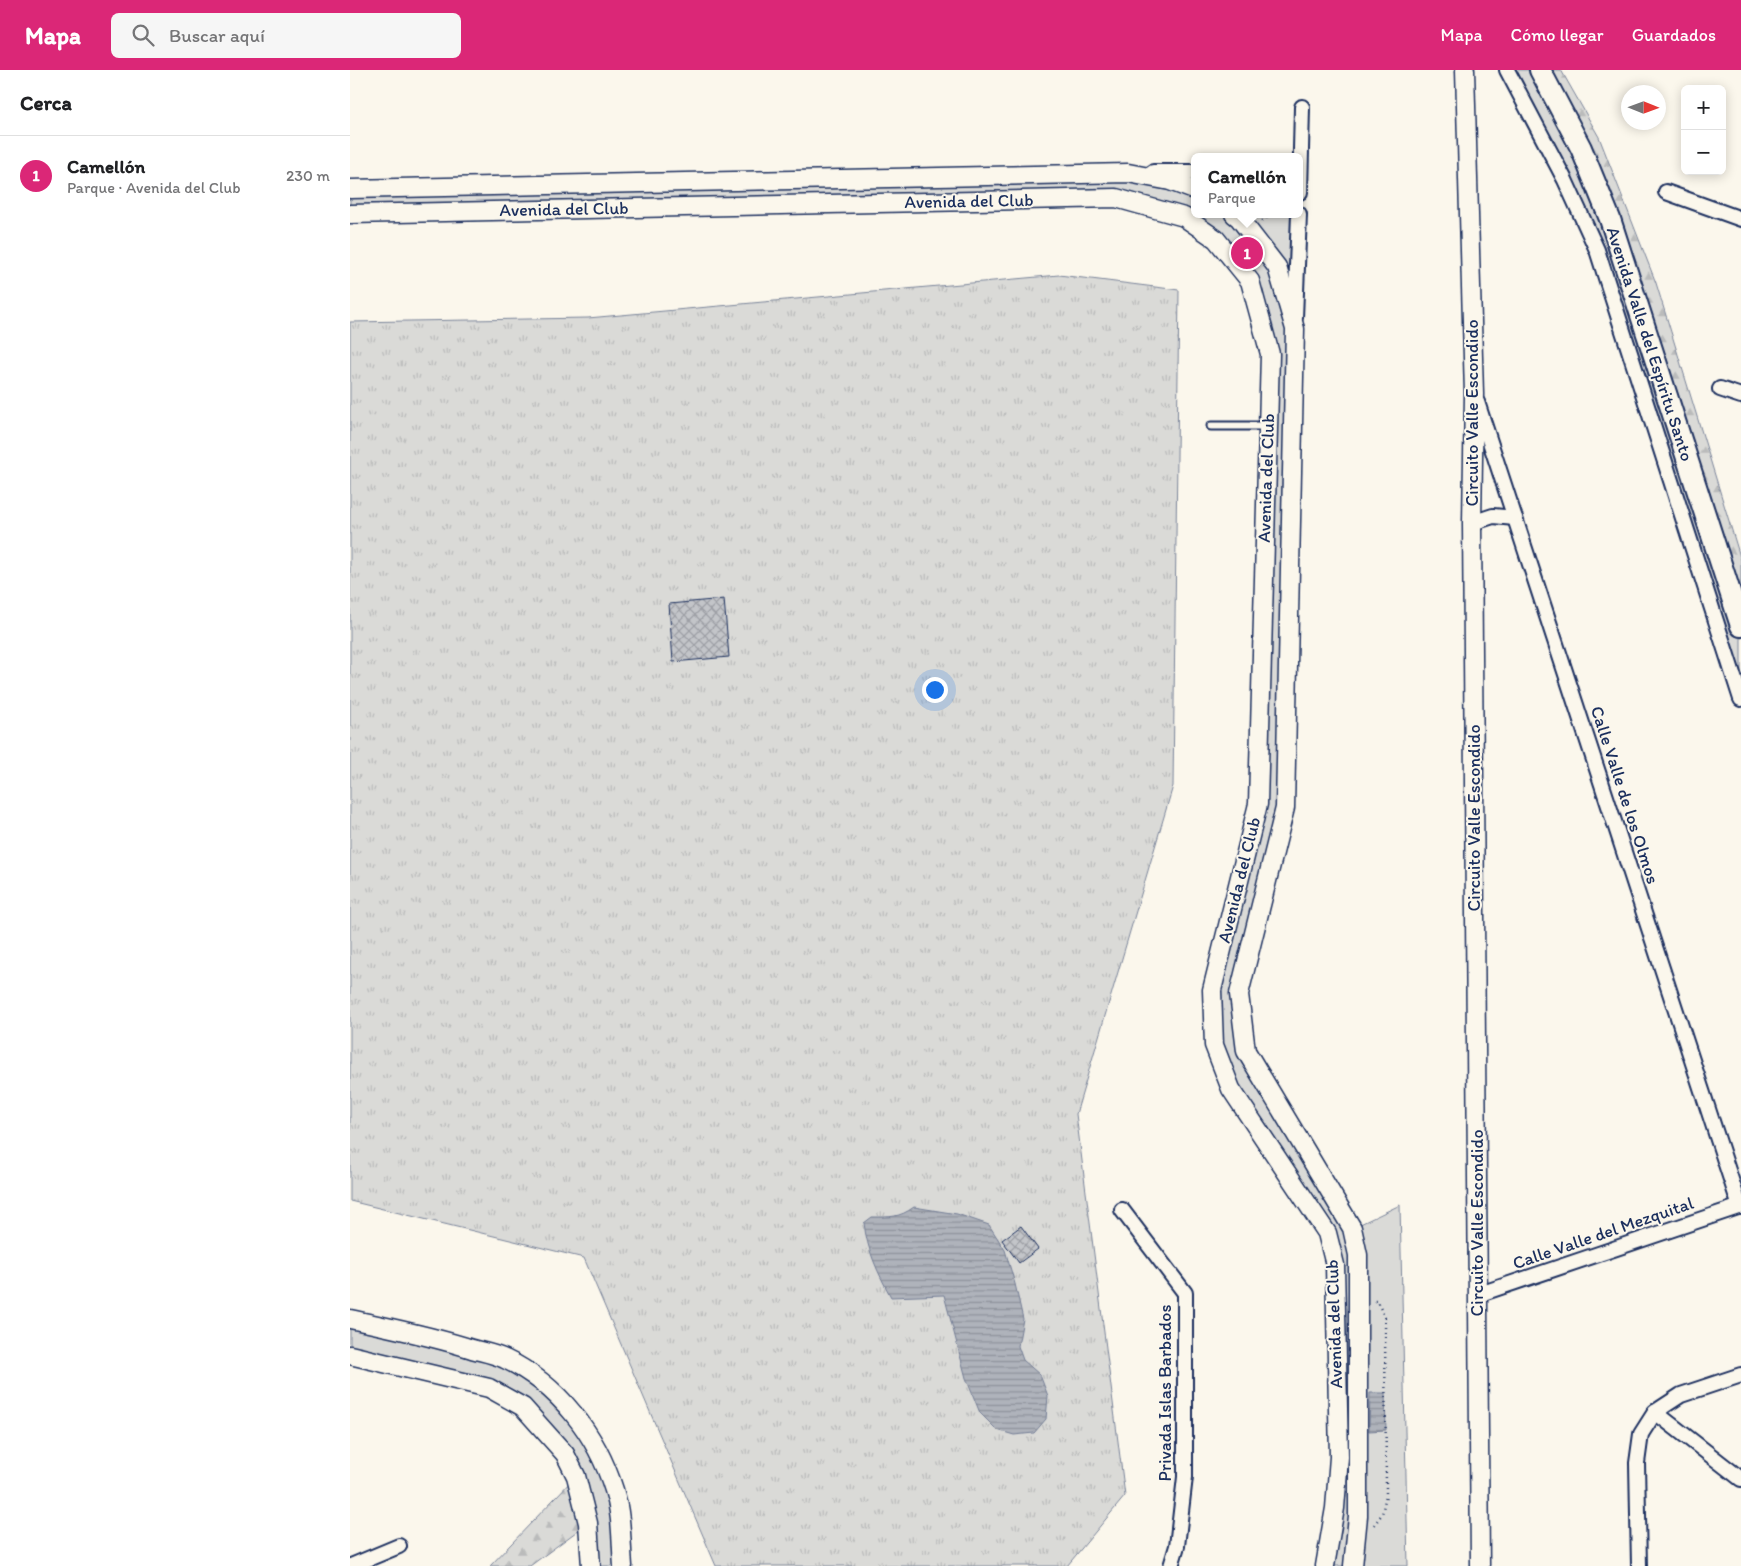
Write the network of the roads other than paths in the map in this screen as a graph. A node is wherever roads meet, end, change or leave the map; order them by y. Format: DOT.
graph roads {
  1 [pos="1465,70"];
  2 [pos="1507,70"];
  3 [pos="1540,70"];
  4 [pos="1302,107"];
  5 [pos="1301,153"];
  6 [pos="1191,172"];
  7 [pos="1128,173"];
  8 [pos="356,189"];
  9 [pos="1191,189"];
  10 [pos="1666,192"];
  11 [pos="356,214"];
  12 [pos="1239,218"];
  13 [pos="1299,218"];
  14 [pos="1741,219"];
  15 [pos="1295,329"];
  16 [pos="1270,354"];
  17 [pos="1295,354"];
  18 [pos="1720,389"];
  19 [pos="1474,394"];
  20 [pos="1741,396"];
  21 [pos="1211,426"];
  22 [pos="1268,426"];
  23 [pos="1514,518"];
  24 [pos="1472,523"];
  25 [pos="1741,626"];
  26 [pos="1741,699"];
  27 [pos="1740,1207"];
  28 [pos="1122,1210"];
  29 [pos="1336,1293"];
  30 [pos="1477,1295"];
  31 [pos="1357,1296"];
  32 [pos="350,1319"];
  33 [pos="350,1355"];
  34 [pos="1741,1375"];
  35 [pos="1655,1412"];
  36 [pos="1741,1479"];
  37 [pos="399,1546"];
  38 [pos="351,1566"];
  39 [pos="591,1566"];
  40 [pos="623,1566"];
  41 [pos="1172,1566"];
  42 [pos="1325,1566"];
  43 [pos="1354,1566"];
  44 [pos="1480,1566"];
  45 [pos="1639,1566"];
  1 -- 19 [label="street, Circuito Valle Escondido"];
  2 -- 26 [label="street"];
  3 -- 25 [label="main road, Avenida Valle del Espíritu Santo"];
  4 -- 5 [label="street"];
  6 -- 7 [label="street, Avenida del Club"];
  7 -- 8 [label="street, Avenida del Club"];
  7 -- 9 [label="street, Avenida del Club"];
  8 -- 11 [label="street"];
  10 -- 14 [label="street"];
  11 -- 16 [label="street, Avenida del Club"];
  12 -- 15 [label="street, Avenida del Club"];
  13 -- 15 [label="street, Avenida del Club"];
  15 -- 17 [label="street, Avenida del Club"];
  16 -- 17 [label="street"];
  16 -- 22 [label="street, Avenida del Club"];
  17 -- 31 [label="street, Avenida del Club"];
  18 -- 20 [label="street"];
  19 -- 23 [label="street, Calle Valle de los Olmos"];
  19 -- 24 [label="street, Circuito Valle Escondido"];
  21 -- 22 [label="lane"];
  22 -- 29 [label="street, Avenida del Club"];
  23 -- 24 [label="street"];
  23 -- 27 [label="street, Calle Valle de los Olmos"];
  24 -- 30 [label="street, Circuito Valle Escondido"];
  27 -- 30 [label="street, Calle Valle del Mezquital"];
  28 -- 41 [label="street, Privada Islas Barbados"];
  29 -- 31 [label="street"];
  29 -- 42 [label="street, Avenida del Club"];
  30 -- 44 [label="street, Circuito Valle Escondido"];
  31 -- 43 [label="street, Avenida del Club"];
  32 -- 40 [label="street"];
  33 -- 39 [label="street"];
  34 -- 35 [label="street"];
  35 -- 36 [label="street"];
  35 -- 45 [label="street"];
  37 -- 38 [label="street"];
}
